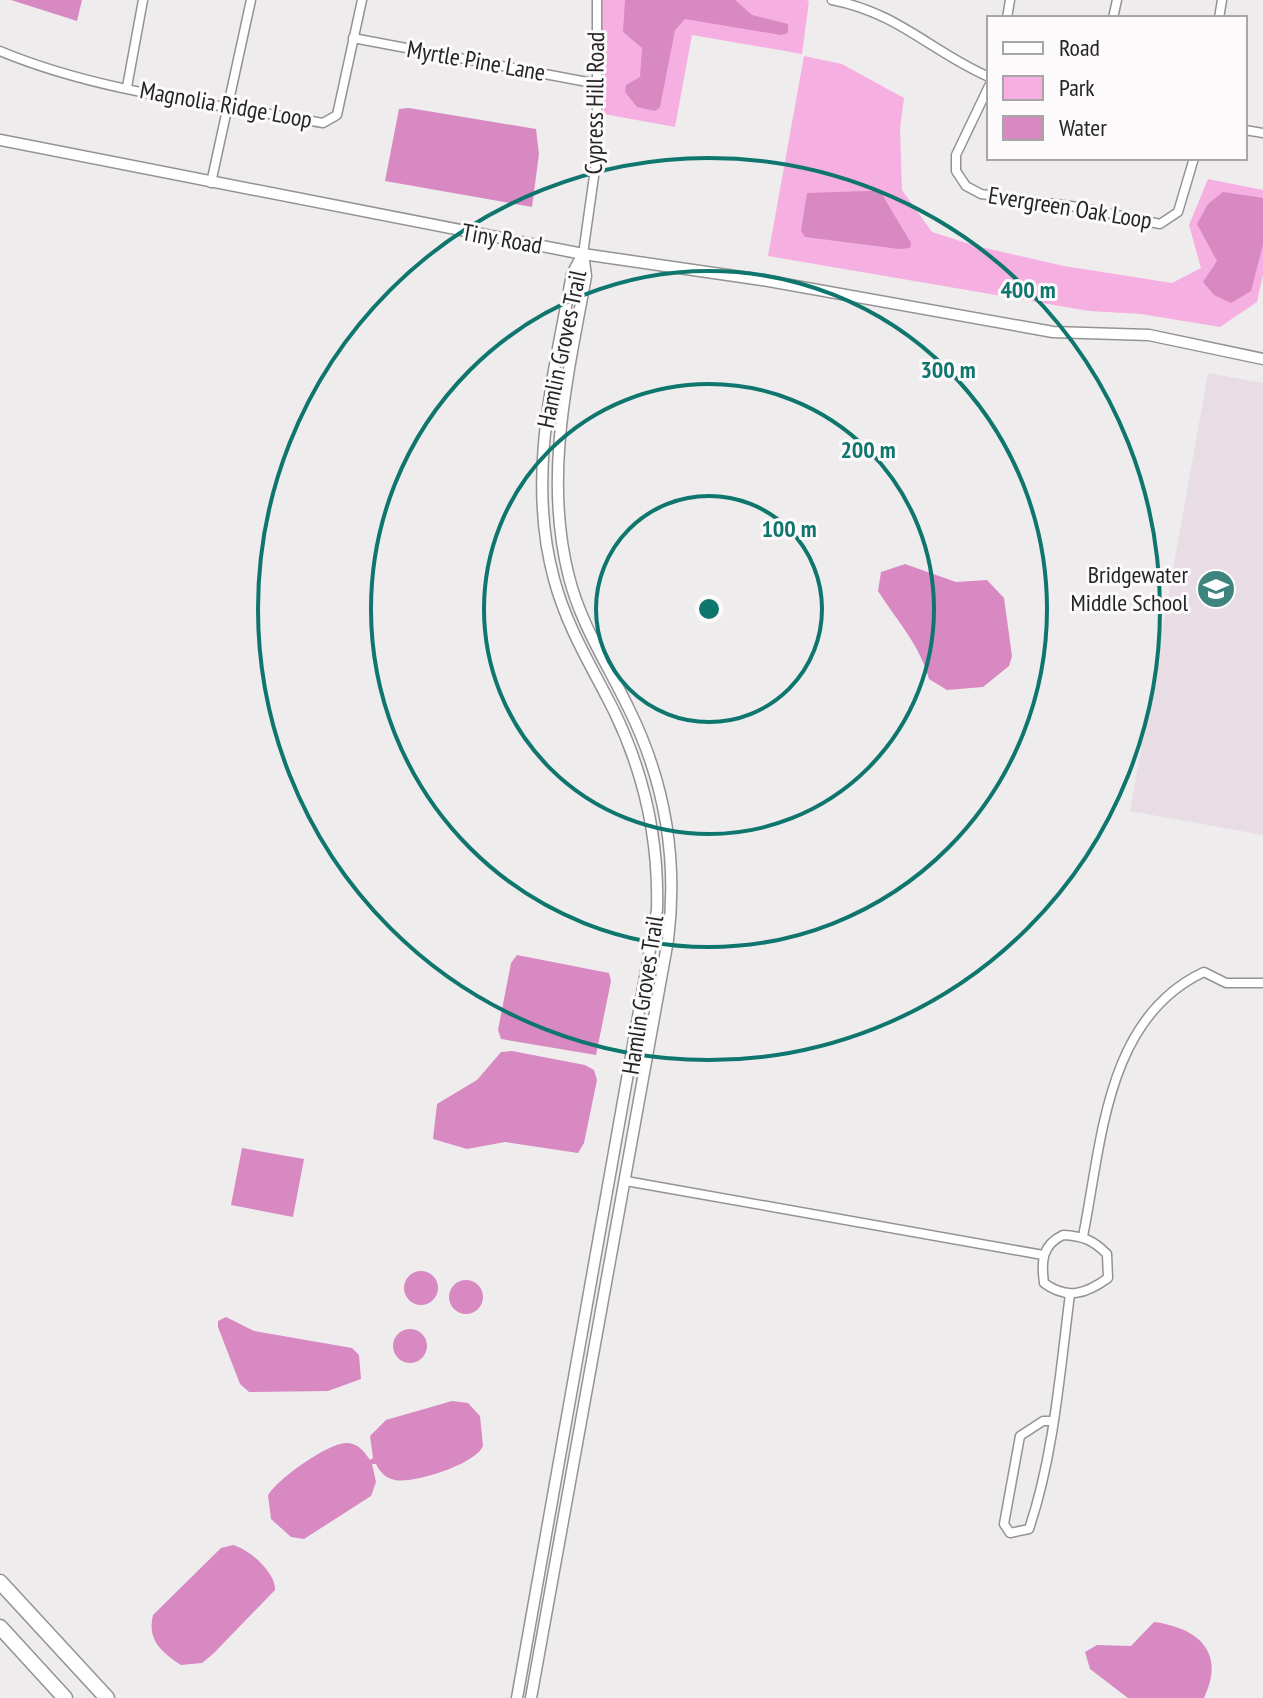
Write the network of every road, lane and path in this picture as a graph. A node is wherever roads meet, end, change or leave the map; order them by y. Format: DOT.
graph roads {
  1 [pos="143,0"];
  2 [pos="251,0"];
  3 [pos="362,0"];
  4 [pos="597,0"];
  5 [pos="832,0"];
  6 [pos="869,4"];
  7 [pos="353,38"];
  8 [pos="0,51"];
  9 [pos="987,76"];
  10 [pos="598,84"];
  11 [pos="127,87"];
  12 [pos="987,90"];
  13 [pos="225,105"];
  14 [pos="0,140"];
  15 [pos="1193,160"];
  16 [pos="211,183"];
  17 [pos="583,254"];
  18 [pos="1263,359"];
  19 [pos="654,938"];
  20 [pos="668,940"];
  21 [pos="1263,983"];
  22 [pos="611,1178"];
  23 [pos="626,1181"];
  24 [pos="1083,1236"];
  25 [pos="1043,1255"];
  26 [pos="1070,1294"];
  27 [pos="1052,1421"];
  28 [pos="0,1582"];
  29 [pos="0,1627"];
  30 [pos="529,1630"];
  31 [pos="543,1632"];
  32 [pos="65,1698"];
  33 [pos="107,1698"];
  34 [pos="517,1698"];
  35 [pos="531,1698"];
  1 -- 11 [label="street"];
  2 -- 13 [label="street"];
  3 -- 7 [label="street, Magnolia Ridge Loop"];
  4 -- 10 [label="street, Cypress Hill Road"];
  5 -- 6 [label="street"];
  6 -- 9 [label="street"];
  7 -- 10 [label="street, Myrtle Pine Lane"];
  7 -- 13 [label="street, Magnolia Ridge Loop"];
  8 -- 11 [label="street, Magnolia Ridge Loop"];
  10 -- 17 [label="street, Cypress Hill Road"];
  11 -- 13 [label="street, Magnolia Ridge Loop"];
  12 -- 15 [label="street, Evergreen Oak Loop"];
  13 -- 16 [label="street"];
  14 -- 16 [label="street, Tiny Road"];
  16 -- 17 [label="street, Tiny Road"];
  17 -- 18 [label="street, Tiny Road"];
  17 -- 19 [label="street, Hamlin Groves Trail"];
  17 -- 20 [label="street, Hamlin Groves Trail"];
  19 -- 20 [label="street"];
  19 -- 22 [label="street, Hamlin Groves Trail"];
  20 -- 23 [label="street, Hamlin Groves Trail"];
  21 -- 24 [label="street"];
  22 -- 23 [label="street"];
  22 -- 30 [label="street, Hamlin Groves Trail"];
  23 -- 25 [label="street"];
  23 -- 31 [label="street, Hamlin Groves Trail"];
  24 -- 25 [label="street"];
  24 -- 26 [label="street"];
  25 -- 26 [label="street"];
  26 -- 27 [label="street"];
  27 -- 27 [label="street"];
  28 -- 33 [label="highway"];
  29 -- 32 [label="highway"];
  30 -- 31 [label="street"];
  30 -- 34 [label="street, Hamlin Groves Trail"];
  31 -- 35 [label="street, Hamlin Groves Trail"];
}
